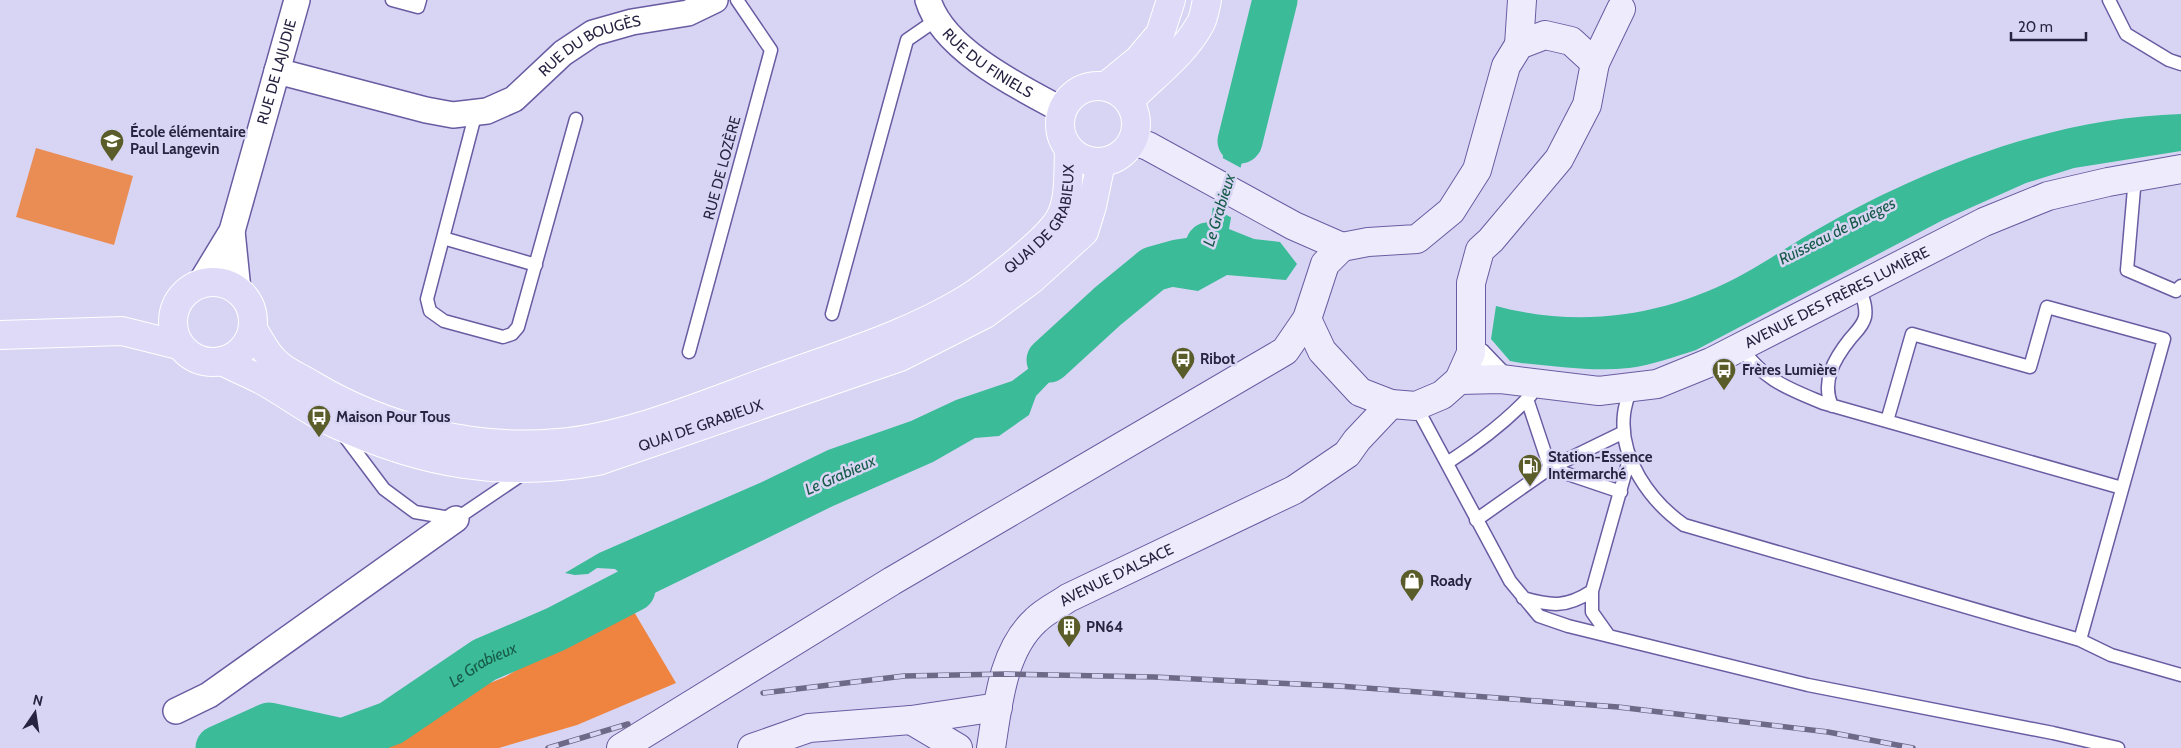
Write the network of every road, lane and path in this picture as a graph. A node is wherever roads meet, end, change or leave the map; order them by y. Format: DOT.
graph roads {
  1 [pos="297,0"];
  2 [pos="392,0"];
  3 [pos="420,0"];
  4 [pos="715,0"];
  5 [pos="737,0"];
  6 [pos="1171,0"];
  7 [pos="1207,0"];
  8 [pos="1522,0"];
  9 [pos="1531,0"];
  10 [pos="2109,0"];
  11 [pos="1627,5"];
  12 [pos="932,10"];
  13 [pos="1545,35"];
  14 [pos="1571,41"];
  15 [pos="1519,45"];
  16 [pos="1595,63"];
  17 [pos="2181,64"];
  18 [pos="277,71"];
  19 [pos="1106,86"];
  20 [pos="1129,101"];
  21 [pos="1062,110"];
  22 [pos="476,112"];
  23 [pos="576,119"];
  24 [pos="1140,143"];
  25 [pos="1070,151"];
  26 [pos="1101,162"];
  27 [pos="2181,170"];
  28 [pos="2135,177"];
  29 [pos="232,231"];
  30 [pos="443,238"];
  31 [pos="1334,256"];
  32 [pos="536,265"];
  33 [pos="201,282"];
  34 [pos="2181,286"];
  35 [pos="1859,287"];
  36 [pos="238,290"];
  37 [pos="174,311"];
  38 [pos="832,314"];
  39 [pos="1307,320"];
  40 [pos="253,329"];
  41 [pos="122,331"];
  42 [pos="0,335"];
  43 [pos="178,345"];
  44 [pos="1740,347"];
  45 [pos="1286,351"];
  46 [pos="689,352"];
  47 [pos="1322,352"];
  48 [pos="1471,353"];
  49 [pos="222,362"];
  50 [pos="1500,379"];
  51 [pos="1459,380"];
  52 [pos="1631,387"];
  53 [pos="1360,392"];
  54 [pos="1534,392"];
  55 [pos="1404,405"];
  56 [pos="1832,406"];
  57 [pos="1887,421"];
  58 [pos="334,423"];
  59 [pos="1624,432"];
  60 [pos="1357,440"];
  61 [pos="1630,456"];
  62 [pos="1447,463"];
  63 [pos="1550,468"];
  64 [pos="530,469"];
  65 [pos="2122,488"];
  66 [pos="1621,492"];
  67 [pos="456,519"];
  68 [pos="1476,520"];
  69 [pos="1592,591"];
  70 [pos="1522,598"];
  71 [pos="1609,636"];
  72 [pos="2080,640"];
  73 [pos="2181,676"];
  74 [pos="998,707"];
  75 [pos="176,711"];
  76 [pos="912,720"];
  77 [pos="621,748"];
  78 [pos="752,748"];
  79 [pos="958,748"];
  80 [pos="991,748"];
  81 [pos="2118,748"];
  1 -- 18 [label="street, RUE DE LAJUDIE"];
  2 -- 3 [label="lane"];
  4 -- 22 [label="street, RUE DU BOUGÈS"];
  5 -- 46 [label="lane, RUE DE LOZÈRE"];
  6 -- 19 [label="main road"];
  7 -- 20 [label="main road"];
  8 -- 15 [label="main road"];
  9 -- 13 [label="main road"];
  10 -- 17 [label="lane"];
  11 -- 14 [label="main road"];
  11 -- 16 [label="main road"];
  12 -- 21 [label="street, RUE DU FINIELS"];
  12 -- 38 [label="lane"];
  13 -- 14 [label="main road"];
  13 -- 15 [label="main road"];
  14 -- 16 [label="main road"];
  15 -- 31 [label="main road"];
  16 -- 48 [label="main road"];
  18 -- 22 [label="street, RUE DU BOUGÈS"];
  18 -- 29 [label="street, RUE DE LAJUDIE"];
  19 -- 20 [label="main road"];
  19 -- 21 [label="main road"];
  20 -- 24 [label="main road"];
  21 -- 25 [label="main road"];
  22 -- 30 [label="lane"];
  23 -- 32 [label="lane"];
  24 -- 26 [label="main road"];
  24 -- 31 [label="main road"];
  25 -- 26 [label="main road"];
  25 -- 40 [label="main road, QUAI DE GRABIEUX"];
  26 -- 64 [label="main road, QUAI DE GRABIEUX"];
  27 -- 28 [label="main road, AVENUE DES FRÈRES LUMIÈRE"];
  28 -- 34 [label="lane"];
  28 -- 35 [label="main road, AVENUE DES FRÈRES LUMIÈRE"];
  29 -- 33 [label="street, RUE DE LAJUDIE"];
  29 -- 36 [label="street, RUE DE LAJUDIE"];
  30 -- 32 [label="lane"];
  30 -- 32 [label="lane"];
  31 -- 39 [label="main road"];
  33 -- 36 [label="main road"];
  33 -- 37 [label="main road"];
  35 -- 44 [label="main road, AVENUE DES FRÈRES LUMIÈRE"];
  35 -- 56 [label="lane"];
  36 -- 40 [label="main road"];
  37 -- 41 [label="main road"];
  37 -- 43 [label="main road"];
  39 -- 45 [label="main road"];
  39 -- 47 [label="main road"];
  40 -- 49 [label="main road"];
  41 -- 42 [label="main road"];
  41 -- 43 [label="main road"];
  43 -- 49 [label="main road"];
  44 -- 52 [label="main road, AVENUE DES FRÈRES LUMIÈRE"];
  44 -- 56 [label="lane"];
  45 -- 47 [label="main road"];
  45 -- 77 [label="main road"];
  47 -- 53 [label="main road"];
  48 -- 50 [label="street"];
  48 -- 51 [label="main road"];
  49 -- 58 [label="main road, QUAI DE GRABIEUX"];
  50 -- 51 [label="main road, AVENUE DES FRÈRES LUMIÈRE"];
  50 -- 54 [label="main road, AVENUE DES FRÈRES LUMIÈRE"];
  51 -- 55 [label="main road"];
  52 -- 54 [label="main road, AVENUE DES FRÈRES LUMIÈRE"];
  52 -- 59 [label="lane"];
  53 -- 55 [label="main road"];
  53 -- 60 [label="main road"];
  54 -- 62 [label="lane"];
  54 -- 63 [label="lane"];
  55 -- 60 [label="main road, AVENUE D'ALSACE"];
  55 -- 62 [label="lane"];
  56 -- 57 [label="lane"];
  57 -- 65 [label="lane"];
  57 -- 65 [label="lane"];
  58 -- 64 [label="main road, QUAI DE GRABIEUX"];
  58 -- 67 [label="lane"];
  59 -- 61 [label="lane"];
  59 -- 63 [label="lane"];
  60 -- 74 [label="main road, AVENUE D'ALSACE"];
  61 -- 66 [label="lane"];
  61 -- 72 [label="lane"];
  62 -- 68 [label="lane"];
  63 -- 66 [label="lane"];
  63 -- 68 [label="lane"];
  64 -- 67 [label="lane"];
  65 -- 72 [label="lane"];
  66 -- 69 [label="lane"];
  67 -- 75 [label="street"];
  68 -- 70 [label="lane"];
  69 -- 70 [label="lane"];
  69 -- 71 [label="lane"];
  70 -- 71 [label="lane"];
  71 -- 81 [label="lane"];
  72 -- 73 [label="lane"];
  74 -- 76 [label="main road"];
  74 -- 80 [label="main road, AVENUE D'ALSACE"];
  76 -- 78 [label="main road"];
  76 -- 79 [label="main road"];
}
